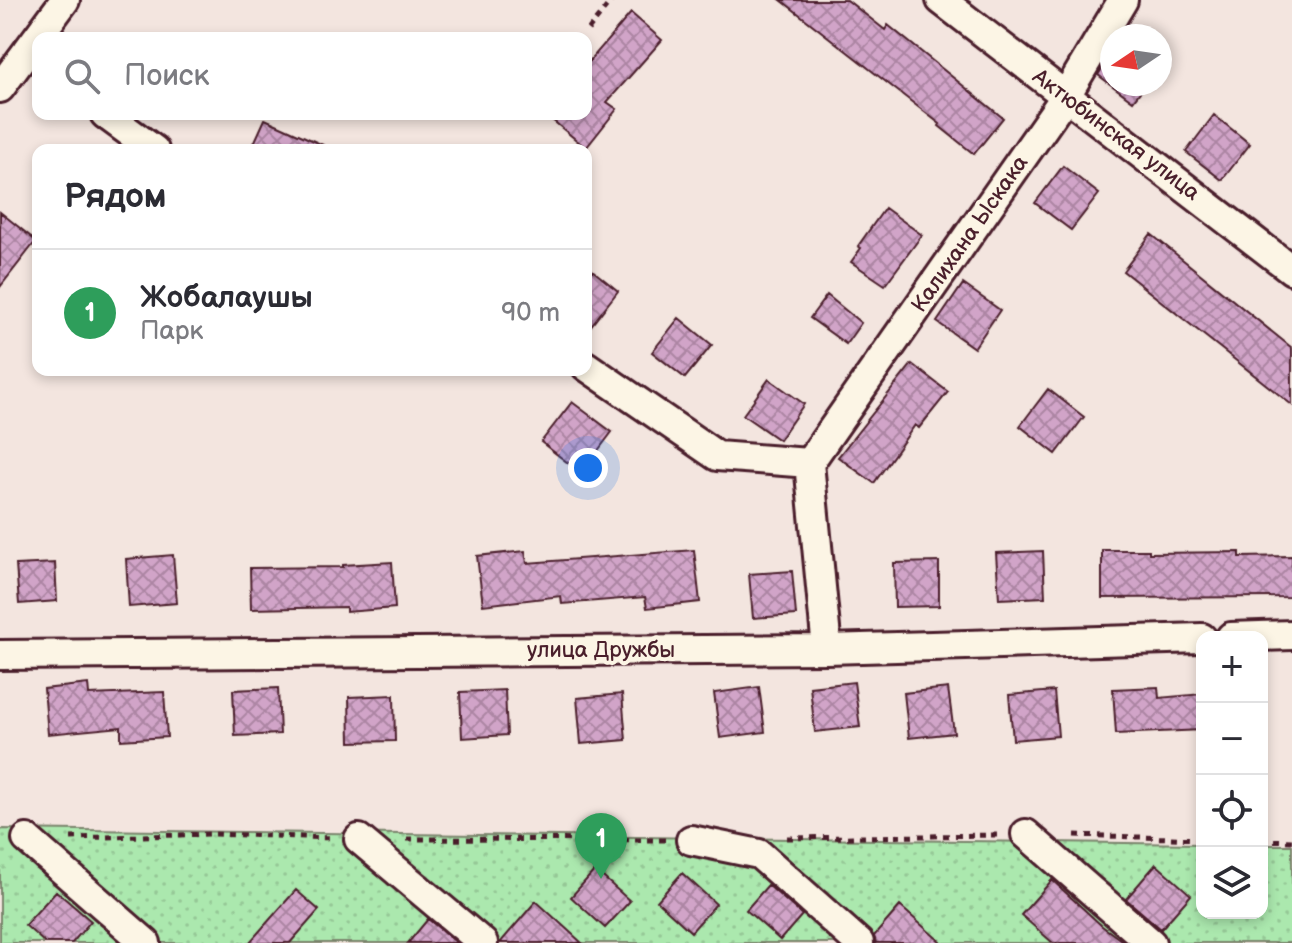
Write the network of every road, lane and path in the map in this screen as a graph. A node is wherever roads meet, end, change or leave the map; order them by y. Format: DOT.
graph roads {
  1 [pos="65,0"];
  2 [pos="612,0"];
  3 [pos="941,0"];
  4 [pos="1123,0"];
  5 [pos="588,30"];
  6 [pos="47,32"];
  7 [pos="31,59"];
  8 [pos="0,88"];
  9 [pos="1065,97"];
  10 [pos="113,120"];
  11 [pos="146,144"];
  12 [pos="1292,270"];
  13 [pos="592,370"];
  14 [pos="809,463"];
  15 [pos="1292,635"];
  16 [pos="1268,636"];
  17 [pos="1196,638"];
  18 [pos="827,649"];
  19 [pos="0,655"];
  20 [pos="1026,834"];
  21 [pos="1074,835"];
  22 [pos="786,838"];
  23 [pos="27,839"];
  24 [pos="359,839"];
  25 [pos="407,839"];
  26 [pos="1196,839"];
  27 [pos="691,840"];
  28 [pos="1268,840"];
  29 [pos="1292,841"];
  30 [pos="146,943"];
  31 [pos="483,943"];
  32 [pos="859,943"];
  33 [pos="1151,943"];
  1 -- 6 [label="street"];
  2 -- 5 [label="path"];
  3 -- 9 [label="street, Актюбинская улица"];
  4 -- 9 [label="street, Калихана Ыскака"];
  7 -- 8 [label="street"];
  9 -- 12 [label="street, Актюбинская улица"];
  9 -- 14 [label="street, Калихана Ыскака"];
  10 -- 11 [label="street"];
  13 -- 14 [label="street"];
  14 -- 18 [label="street"];
  15 -- 16 [label="street"];
  17 -- 18 [label="street, улица Дружбы"];
  18 -- 19 [label="street, улица Дружбы"];
  20 -- 22 [label="path"];
  20 -- 33 [label="street"];
  21 -- 26 [label="path"];
  23 -- 24 [label="path"];
  23 -- 30 [label="street"];
  24 -- 31 [label="street"];
  25 -- 27 [label="path"];
  27 -- 32 [label="street"];
  28 -- 29 [label="path"];
}
